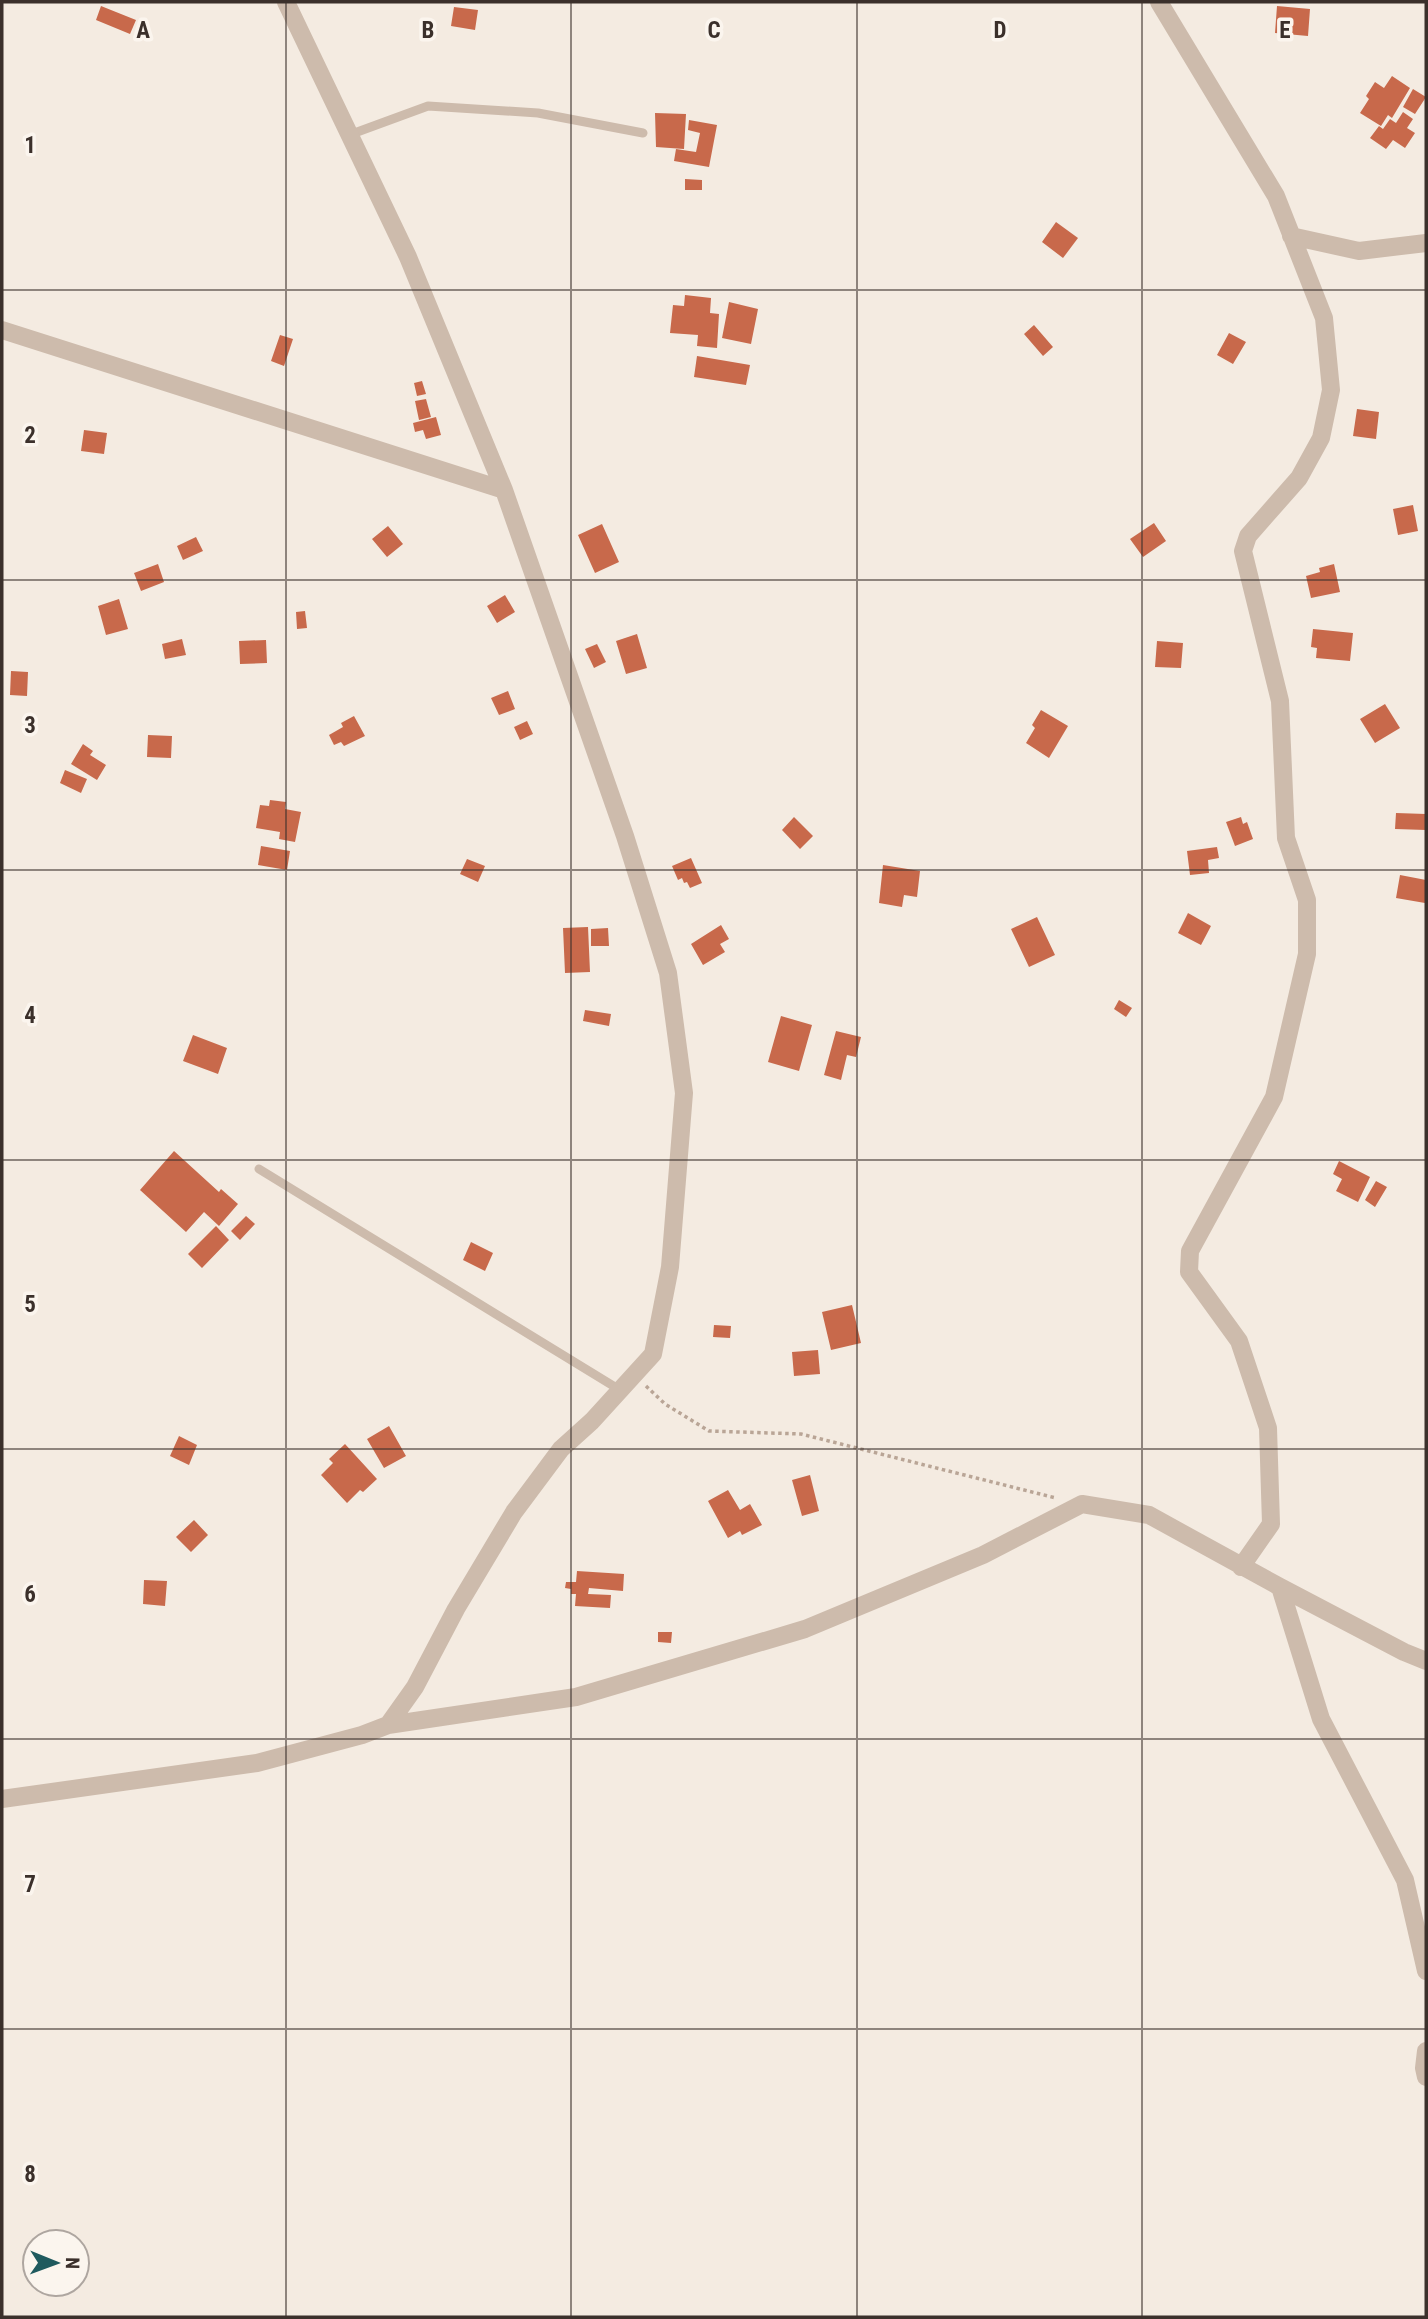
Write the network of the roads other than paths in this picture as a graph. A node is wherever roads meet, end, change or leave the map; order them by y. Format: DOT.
graph roads {
  1 [pos="286,2"];
  2 [pos="1159,2"];
  3 [pos="643,132"];
  4 [pos="349,135"];
  5 [pos="1291,236"];
  6 [pos="1426,243"];
  7 [pos="2,330"];
  8 [pos="504,491"];
  9 [pos="259,1169"];
  10 [pos="620,1390"];
  11 [pos="1241,1567"];
  12 [pos="1280,1587"];
  13 [pos="1426,1660"];
  14 [pos="387,1725"];
  15 [pos="2,1799"];
  16 [pos="1426,1971"];
  17 [pos="1426,2051"];
  18 [pos="1426,2077"];
  1 -- 4 [label="street"];
  2 -- 5 [label="street"];
  3 -- 4 [label="lane"];
  4 -- 8 [label="street"];
  5 -- 6 [label="street"];
  5 -- 11 [label="street"];
  7 -- 8 [label="street"];
  8 -- 10 [label="street"];
  9 -- 10 [label="lane"];
  10 -- 14 [label="street"];
  11 -- 12 [label="street"];
  11 -- 14 [label="street"];
  12 -- 13 [label="street"];
  12 -- 16 [label="street"];
  14 -- 15 [label="street"];
  17 -- 18 [label="street"];
}
